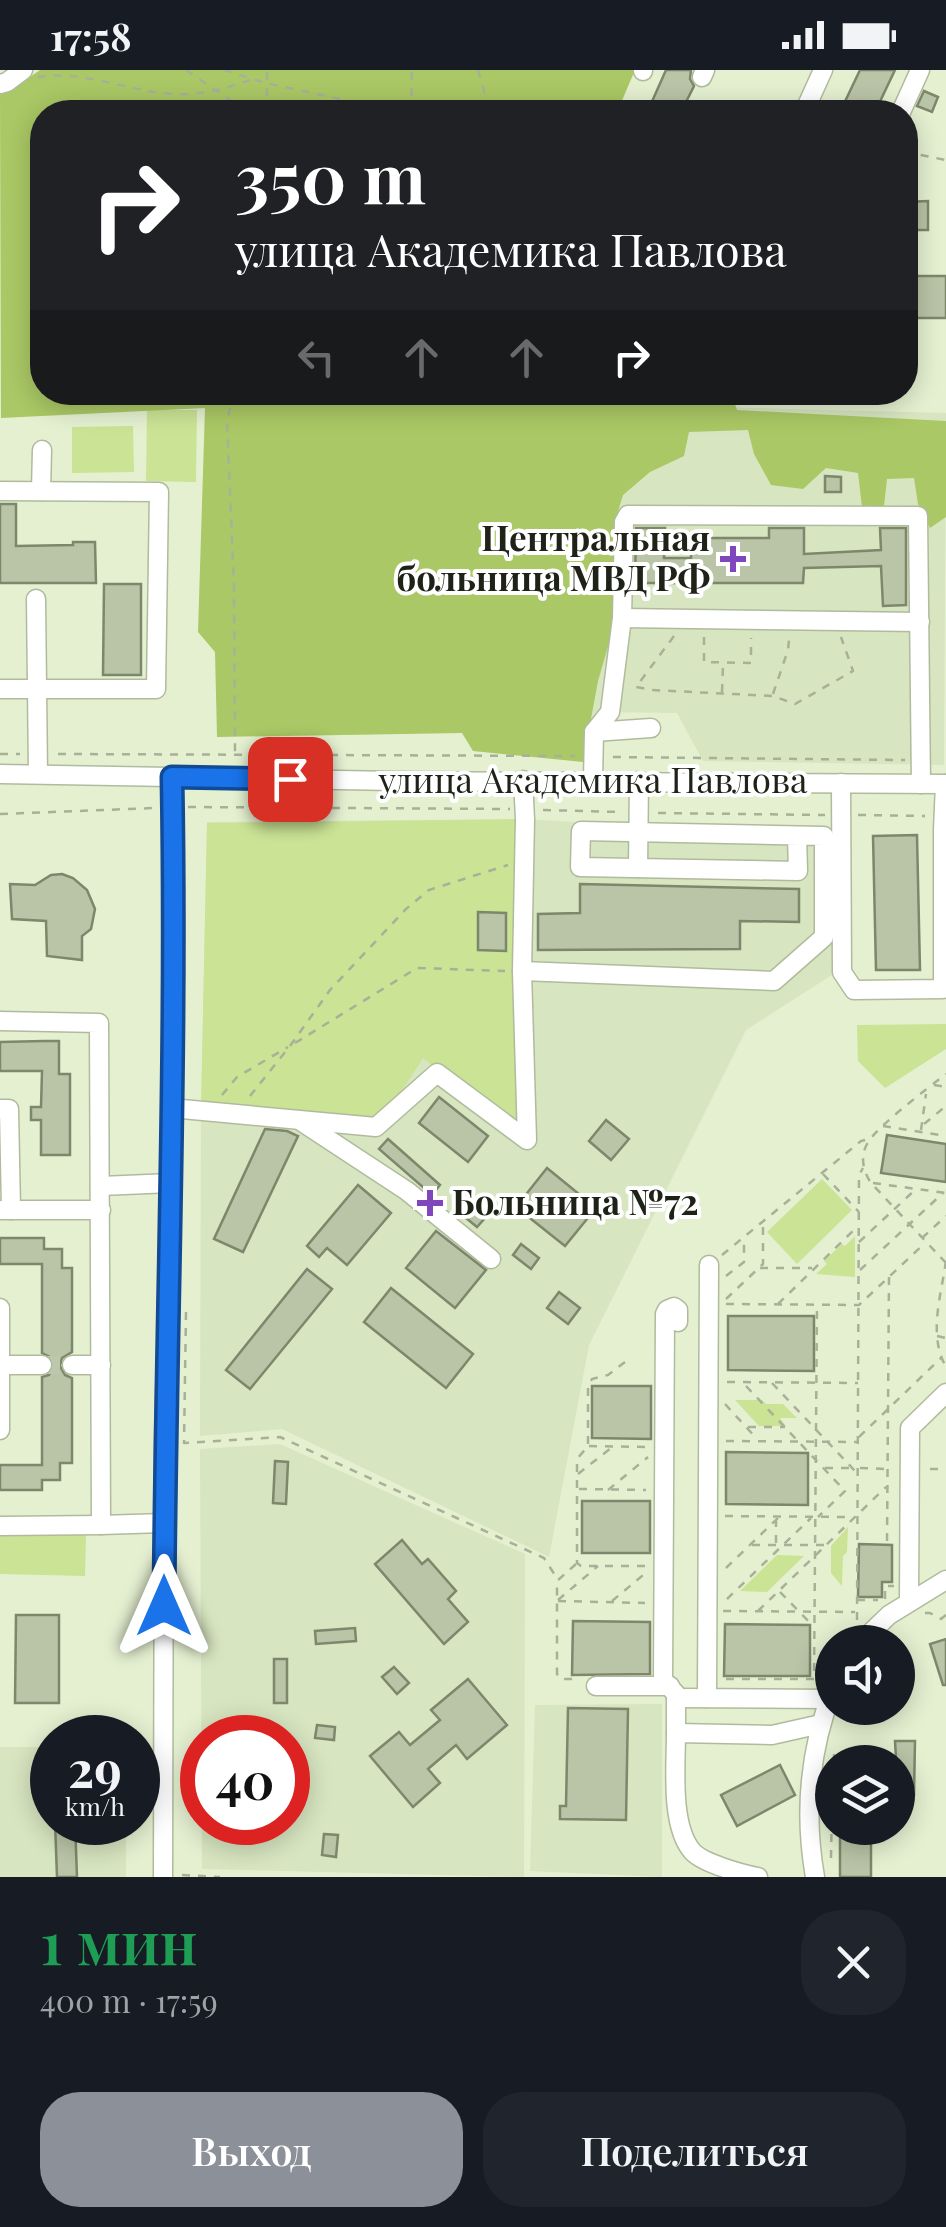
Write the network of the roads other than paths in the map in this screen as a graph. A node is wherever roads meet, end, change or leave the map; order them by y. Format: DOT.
graph roads {
  1 [pos="823,70"];
  2 [pos="920,70"];
  3 [pos="31,73"];
  4 [pos="0,84"];
  5 [pos="809,100"];
  6 [pos="906,100"];
  7 [pos="42,450"];
  8 [pos="0,491"];
  9 [pos="41,492"];
  10 [pos="36,598"];
  11 [pos="622,618"];
  12 [pos="920,622"];
  13 [pos="0,690"];
  14 [pos="37,690"];
  15 [pos="651,728"];
  16 [pos="594,732"];
  17 [pos="0,774"];
  18 [pos="38,774"];
  19 [pos="172,777"];
  20 [pos="523,780"];
  21 [pos="593,780"];
  22 [pos="640,781"];
  23 [pos="841,782"];
  24 [pos="921,784"];
  25 [pos="946,784"];
  26 [pos="944,816"];
  27 [pos="638,832"];
  28 [pos="798,836"];
  29 [pos="638,868"];
  30 [pos="522,971"];
  31 [pos="0,1021"];
  32 [pos="171,1108"];
  33 [pos="0,1109"];
  34 [pos="297,1119"];
  35 [pos="170,1183"];
  36 [pos="100,1186"];
  37 [pos="5,1210"];
  38 [pos="101,1210"];
  39 [pos="491,1258"];
  40 [pos="709,1265"];
  41 [pos="0,1308"];
  42 [pos="678,1322"];
  43 [pos="1,1365"];
  44 [pos="42,1365"];
  45 [pos="72,1365"];
  46 [pos="101,1365"];
  47 [pos="946,1393"];
  48 [pos="0,1430"];
  49 [pos="164,1523"];
  50 [pos="100,1525"];
  51 [pos="0,1526"];
  52 [pos="946,1580"];
  53 [pos="917,1602"];
  54 [pos="874,1625"];
  55 [pos="596,1686"];
  56 [pos="673,1692"];
  57 [pos="815,1696"];
  58 [pos="707,1698"];
  59 [pos="817,1725"];
  60 [pos="821,1725"];
  61 [pos="676,1733"];
  62 [pos="171,1876"];
  63 [pos="758,1877"];
  64 [pos="815,1877"];
  1 -- 5 [label="street"];
  2 -- 6 [label="street"];
  3 -- 4 [label="street"];
  7 -- 9 [label="street"];
  8 -- 9 [label="street"];
  9 -- 14 [label="street"];
  10 -- 14 [label="street"];
  11 -- 12 [label="street"];
  11 -- 12 [label="street"];
  11 -- 16 [label="street"];
  12 -- 24 [label="street"];
  13 -- 14 [label="street"];
  14 -- 18 [label="street"];
  15 -- 16 [label="street"];
  16 -- 21 [label="street"];
  17 -- 18 [label="street, улица Академика Павлова"];
  18 -- 19 [label="street, улица Академика Павлова"];
  19 -- 20 [label="street, улица Академика Павлова"];
  19 -- 32 [label="street"];
  20 -- 21 [label="street, улица Академика Павлова"];
  20 -- 30 [label="street"];
  21 -- 22 [label="street, улица Академика Павлова"];
  22 -- 23 [label="street, улица Академика Павлова"];
  22 -- 27 [label="street"];
  23 -- 24 [label="street, улица Академика Павлова"];
  23 -- 26 [label="street"];
  24 -- 25 [label="street, улица Академика Павлова"];
  25 -- 26 [label="street"];
  27 -- 28 [label="street"];
  27 -- 29 [label="street"];
  27 -- 29 [label="street"];
  28 -- 29 [label="street"];
  28 -- 30 [label="street"];
  30 -- 34 [label="street"];
  31 -- 36 [label="street"];
  32 -- 34 [label="street"];
  32 -- 35 [label="street"];
  33 -- 37 [label="street"];
  34 -- 39 [label="street"];
  35 -- 36 [label="street"];
  35 -- 49 [label="street"];
  36 -- 38 [label="street"];
  37 -- 38 [label="street"];
  38 -- 46 [label="street"];
  40 -- 58 [label="street"];
  41 -- 43 [label="street"];
  42 -- 56 [label="street"];
  43 -- 44 [label="street"];
  43 -- 48 [label="street"];
  45 -- 46 [label="street"];
  46 -- 50 [label="street"];
  47 -- 53 [label="street"];
  49 -- 50 [label="street"];
  49 -- 62 [label="street"];
  50 -- 51 [label="street"];
  52 -- 53 [label="street"];
  53 -- 54 [label="street"];
  55 -- 56 [label="street"];
  56 -- 58 [label="street"];
  56 -- 61 [label="street"];
  57 -- 58 [label="street"];
  59 -- 61 [label="street"];
  60 -- 64 [label="street"];
  61 -- 63 [label="street"];
}
